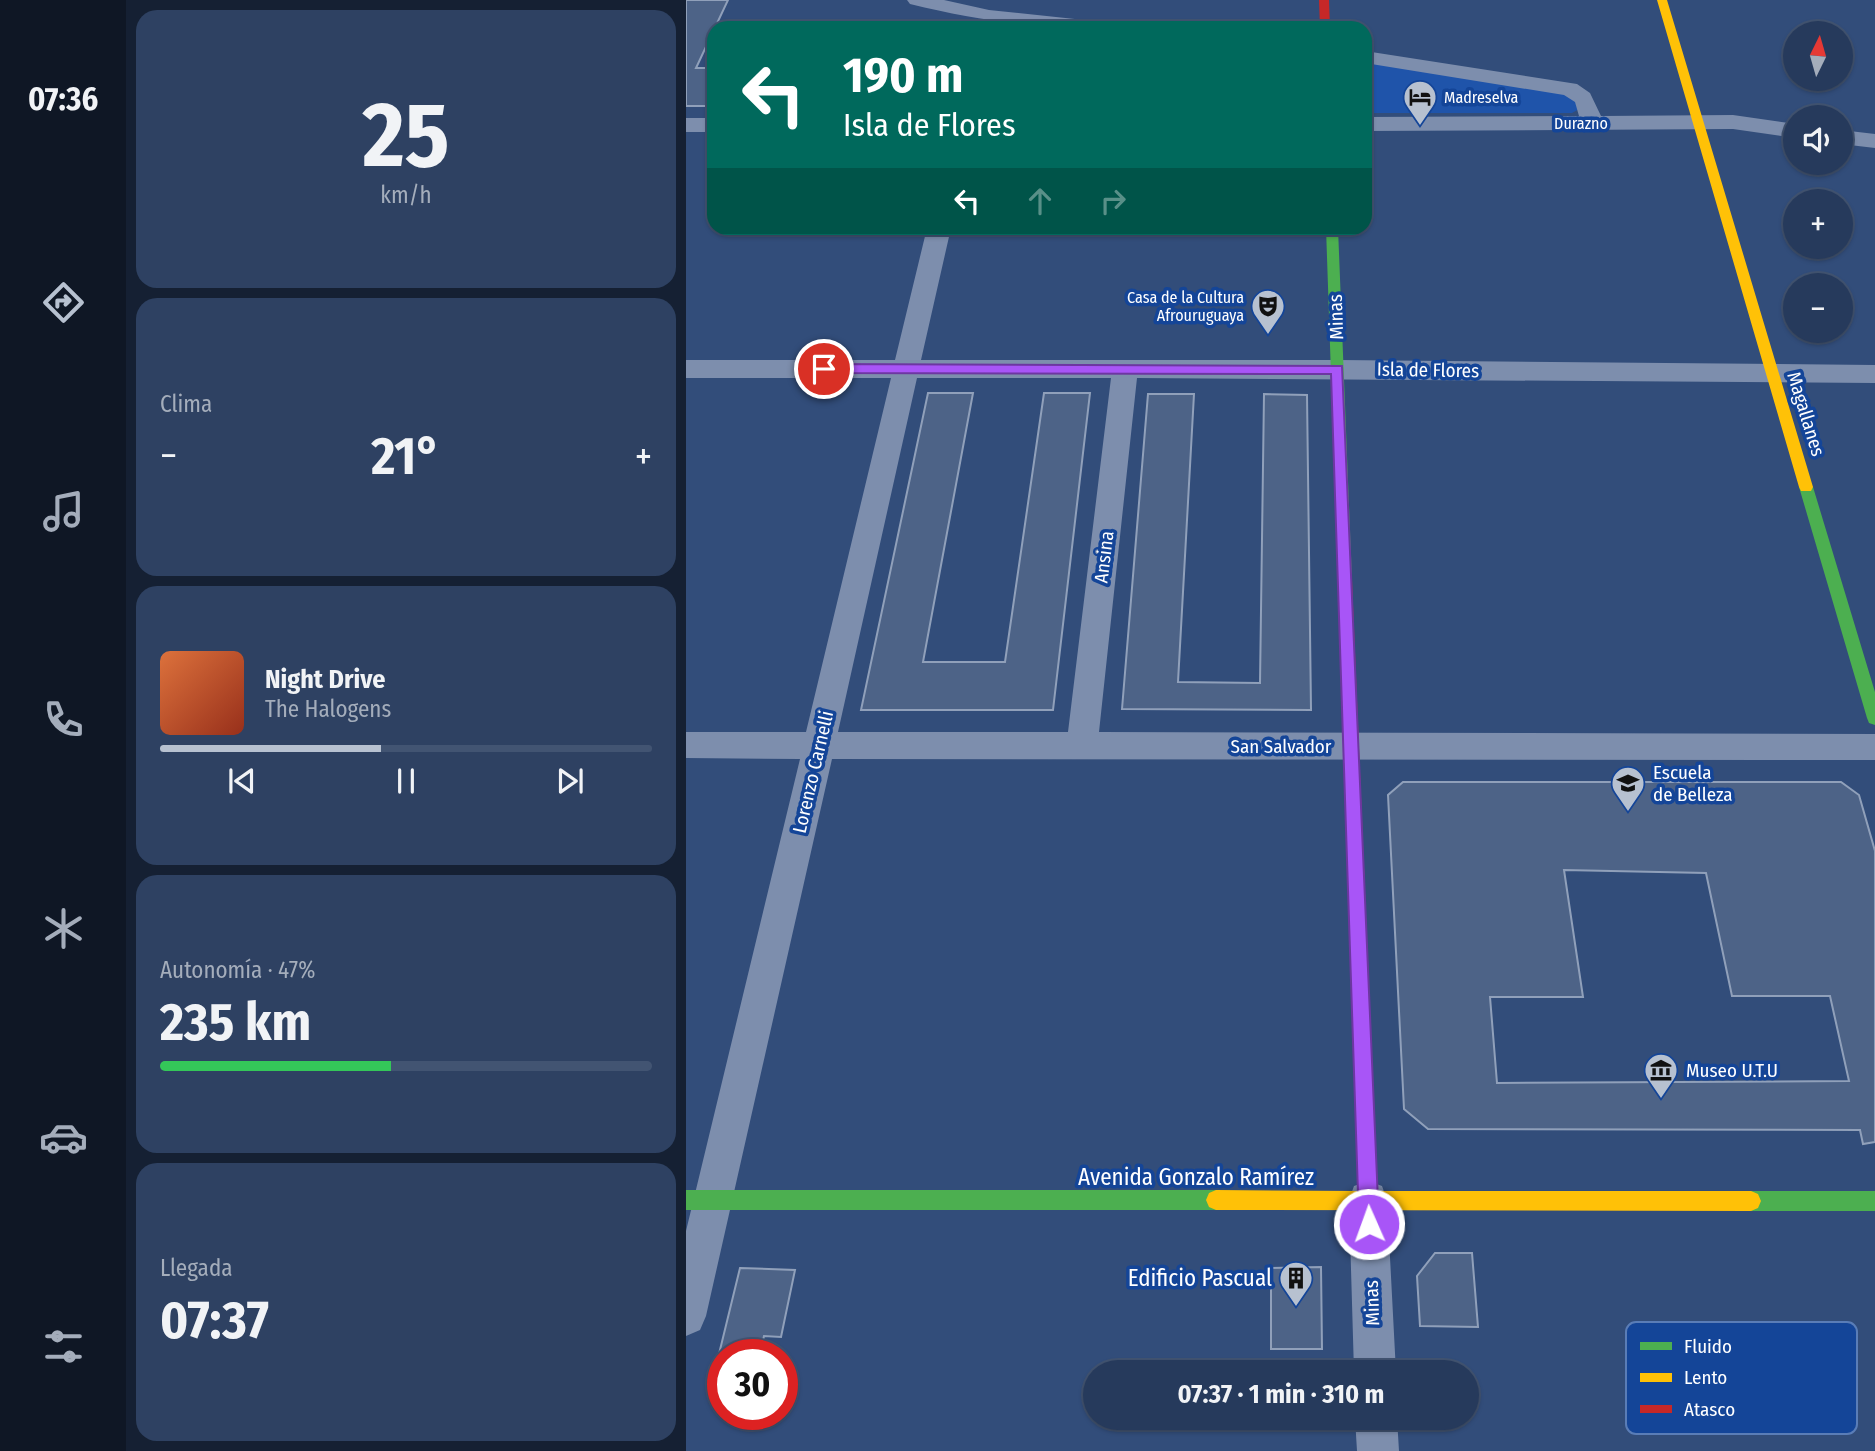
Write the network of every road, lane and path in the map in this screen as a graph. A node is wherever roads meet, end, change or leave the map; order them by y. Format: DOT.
graph roads {
  1 [pos="917,0"];
  2 [pos="1324,0"];
  3 [pos="1661,0"];
  4 [pos="989,15"];
  5 [pos="1042,21"];
  6 [pos="1325,21"];
  7 [pos="1372,58"];
  8 [pos="1592,123"];
  9 [pos="1698,123"];
  10 [pos="1372,124"];
  11 [pos="686,125"];
  12 [pos="707,125"];
  13 [pos="1783,129"];
  14 [pos="1853,138"];
  15 [pos="1875,141"];
  16 [pos="937,235"];
  17 [pos="1332,235"];
  18 [pos="686,369"];
  19 [pos="906,369"];
  20 [pos="1125,369"];
  21 [pos="1338,369"];
  22 [pos="1773,374"];
  23 [pos="1875,374"];
  24 [pos="1875,718"];
  25 [pos="686,744"];
  26 [pos="820,745"];
  27 [pos="1082,745"];
  28 [pos="1351,746"];
  29 [pos="1875,747"];
  30 [pos="699,1200"];
  31 [pos="1368,1200"];
  32 [pos="1875,1201"];
  33 [pos="686,1316"];
  34 [pos="1375,1360"];
  35 [pos="1377,1430"];
  36 [pos="1378,1451"];
  1 -- 4 [label="street"];
  2 -- 6 [label="street"];
  3 -- 9 [label="street, Magallanes"];
  4 -- 5 [label="street"];
  7 -- 8 [label="street"];
  8 -- 9 [label="street, Durazno"];
  8 -- 10 [label="street, Durazno"];
  9 -- 13 [label="street, Durazno"];
  9 -- 22 [label="street, Magallanes"];
  11 -- 12 [label="street"];
  14 -- 15 [label="street"];
  16 -- 19 [label="street, Lorenzo Carnelli"];
  17 -- 21 [label="street, Minas"];
  18 -- 19 [label="street, Isla de Flores"];
  19 -- 20 [label="street, Isla de Flores"];
  19 -- 26 [label="street, Lorenzo Carnelli"];
  20 -- 21 [label="street, Isla de Flores"];
  20 -- 27 [label="street, Ansina"];
  21 -- 22 [label="street, Isla de Flores"];
  21 -- 28 [label="street, Minas"];
  22 -- 23 [label="street, Isla de Flores"];
  22 -- 24 [label="street, Magallanes"];
  25 -- 26 [label="street, San Salvador"];
  26 -- 27 [label="street, San Salvador"];
  26 -- 30 [label="street, Lorenzo Carnelli"];
  27 -- 28 [label="street, San Salvador"];
  28 -- 29 [label="street, San Salvador"];
  28 -- 31 [label="street, Minas"];
  30 -- 31 [label="street, Avenida Gonzalo Ramírez"];
  30 -- 33 [label="street, Lorenzo Carnelli"];
  31 -- 32 [label="street, Avenida Gonzalo Ramírez"];
  31 -- 34 [label="street, Minas"];
  35 -- 36 [label="street"];
}
